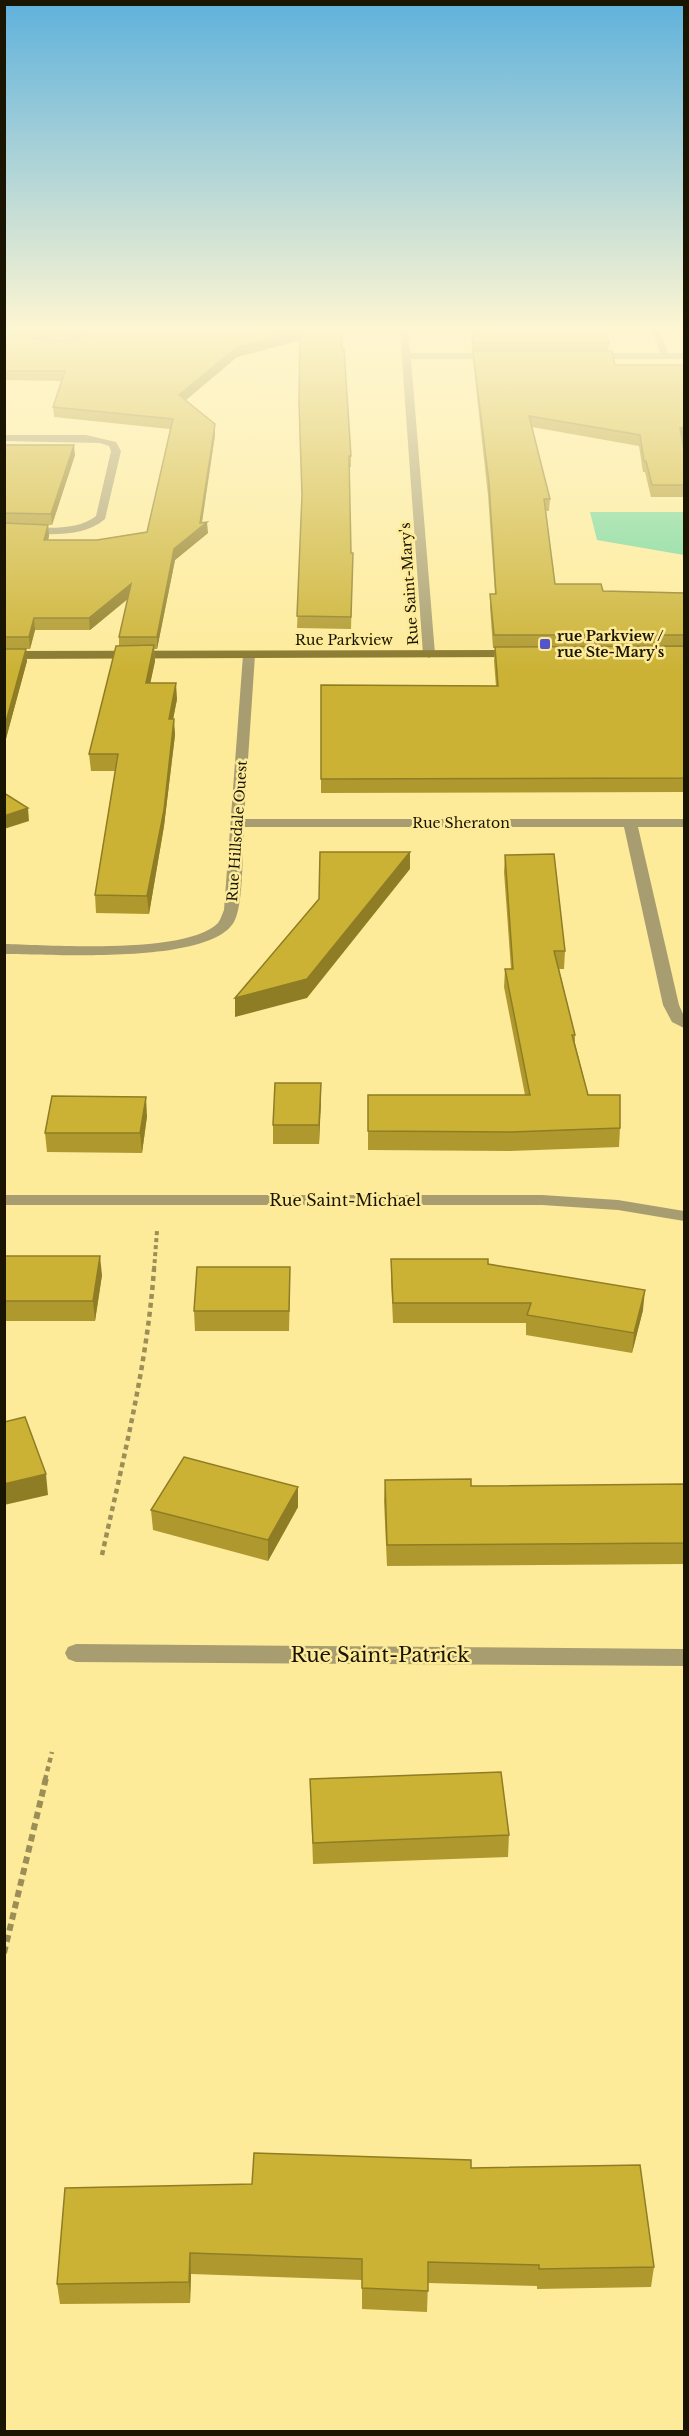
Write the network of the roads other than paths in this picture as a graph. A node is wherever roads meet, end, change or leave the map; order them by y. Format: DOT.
graph roads {
  1 [pos="113,445"];
  2 [pos="412,445"];
  3 [pos="4,529"];
  4 [pos="429,654"];
  5 [pos="528,654"];
  6 [pos="4,655"];
  7 [pos="249,655"];
  8 [pos="237,823"];
  9 [pos="630,823"];
  10 [pos="684,823"];
  11 [pos="4,949"];
  12 [pos="684,1023"];
  13 [pos="4,1200"];
  14 [pos="684,1216"];
  15 [pos="76,1653"];
  16 [pos="684,1658"];
  1 -- 3 [label="street"];
  2 -- 4 [label="street, Rue Saint-Mary's"];
  4 -- 5 [label="street, Rue Parkview"];
  4 -- 7 [label="street, Rue Parkview"];
  6 -- 7 [label="street, Rue Parkview"];
  7 -- 8 [label="street, Rue Hillsdale Ouest"];
  8 -- 9 [label="street, Rue Sheraton"];
  8 -- 11 [label="street, Rue Hillsdale Ouest"];
  9 -- 10 [label="street, Rue Sheraton"];
  9 -- 12 [label="street"];
  13 -- 14 [label="street, Rue Saint-Michael"];
  15 -- 16 [label="street, Rue Saint-Patrick"];
}
